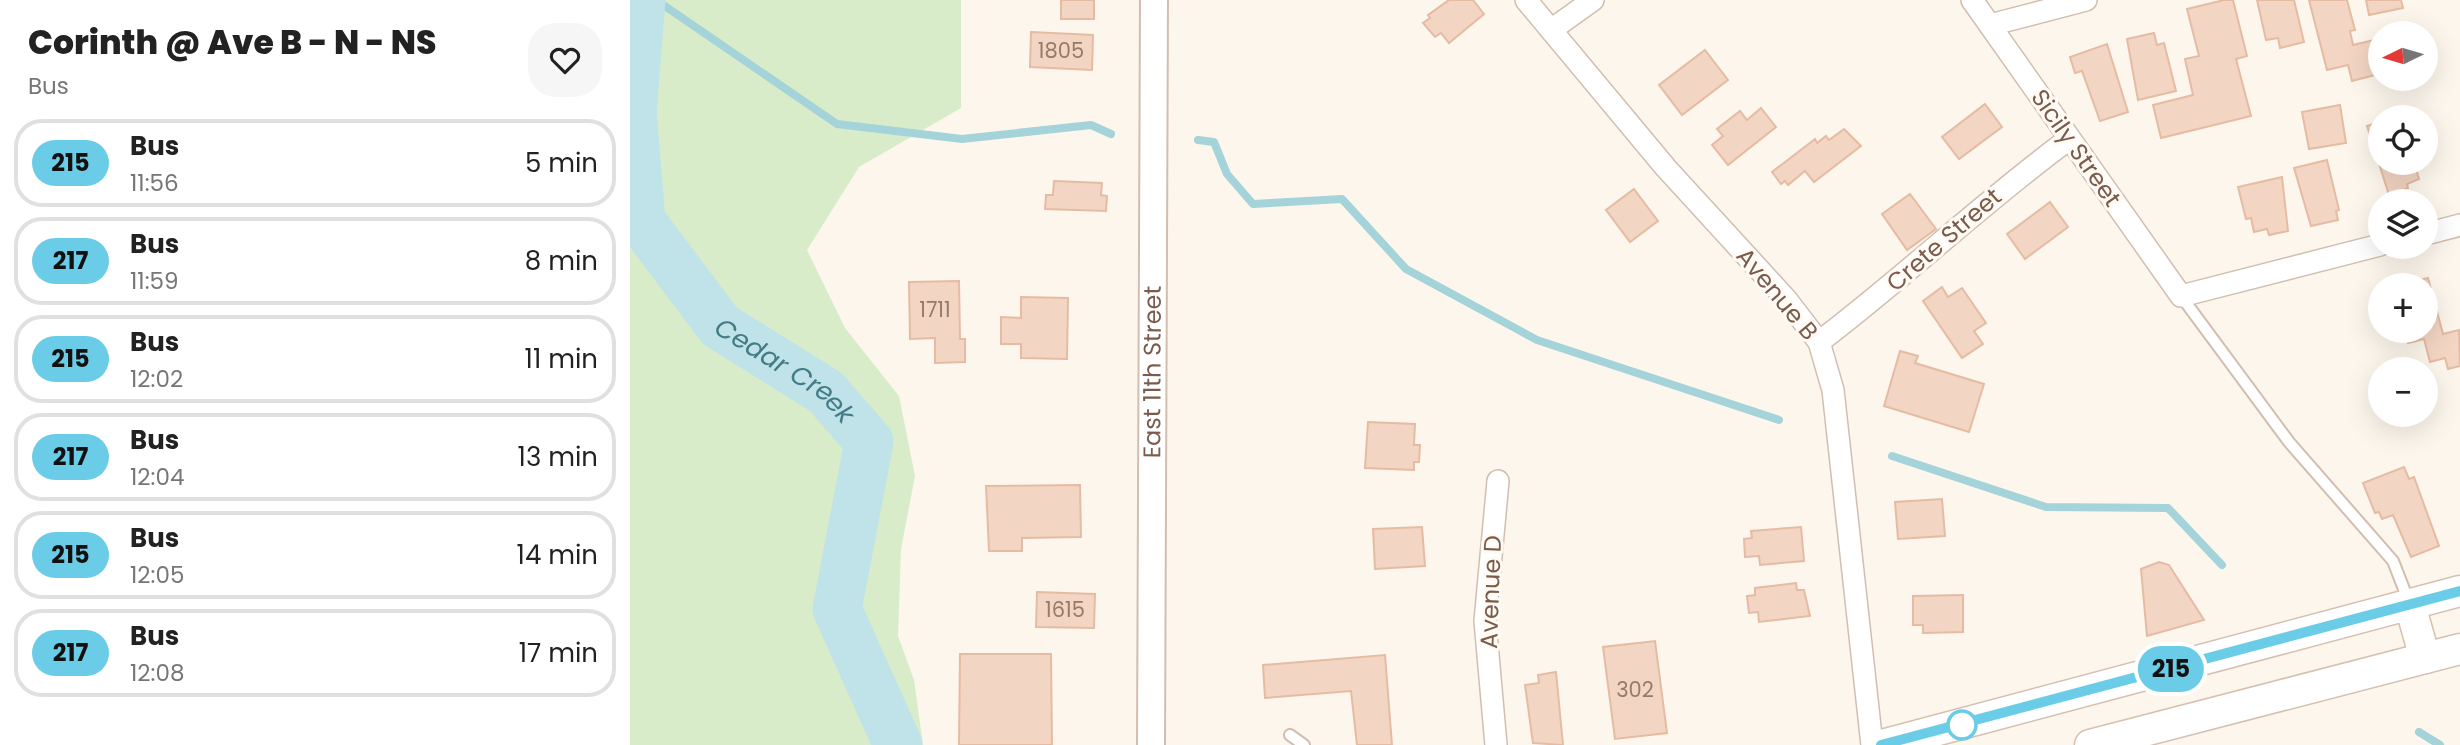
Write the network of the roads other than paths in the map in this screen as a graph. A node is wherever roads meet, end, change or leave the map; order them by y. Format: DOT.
graph roads {
  1 [pos="1154,0"];
  2 [pos="1526,0"];
  3 [pos="1593,0"];
  4 [pos="1972,0"];
  5 [pos="2086,0"];
  6 [pos="1990,25"];
  7 [pos="1551,30"];
  8 [pos="2069,139"];
  9 [pos="2460,225"];
  10 [pos="2438,231"];
  11 [pos="2368,248"];
  12 [pos="2181,296"];
  13 [pos="1819,342"];
  14 [pos="1497,481"];
  15 [pos="2460,591"];
  16 [pos="2410,605"];
  17 [pos="2460,649"];
  18 [pos="2425,658"];
  19 [pos="1290,735"];
  20 [pos="1151,745"];
  21 [pos="1304,745"];
  22 [pos="1496,745"];
  23 [pos="1872,745"];
  24 [pos="1882,745"];
  25 [pos="2090,745"];
  1 -- 20 [label="street, East 11th Street"];
  2 -- 7 [label="street, Avenue B"];
  3 -- 7 [label="street"];
  4 -- 6 [label="street, Sicily Street"];
  5 -- 6 [label="street"];
  6 -- 8 [label="street, Sicily Street"];
  7 -- 13 [label="street, Avenue B"];
  8 -- 12 [label="street, Sicily Street"];
  8 -- 13 [label="street, Crete Street"];
  9 -- 10 [label="street"];
  11 -- 12 [label="street"];
  12 -- 16 [label="lane"];
  13 -- 23 [label="street, Avenue B"];
  14 -- 22 [label="street, Avenue D"];
  15 -- 16 [label="main road"];
  16 -- 18 [label="main road"];
  16 -- 24 [label="main road"];
  17 -- 18 [label="main road"];
  18 -- 25 [label="main road"];
  19 -- 21 [label="lane"];
}
